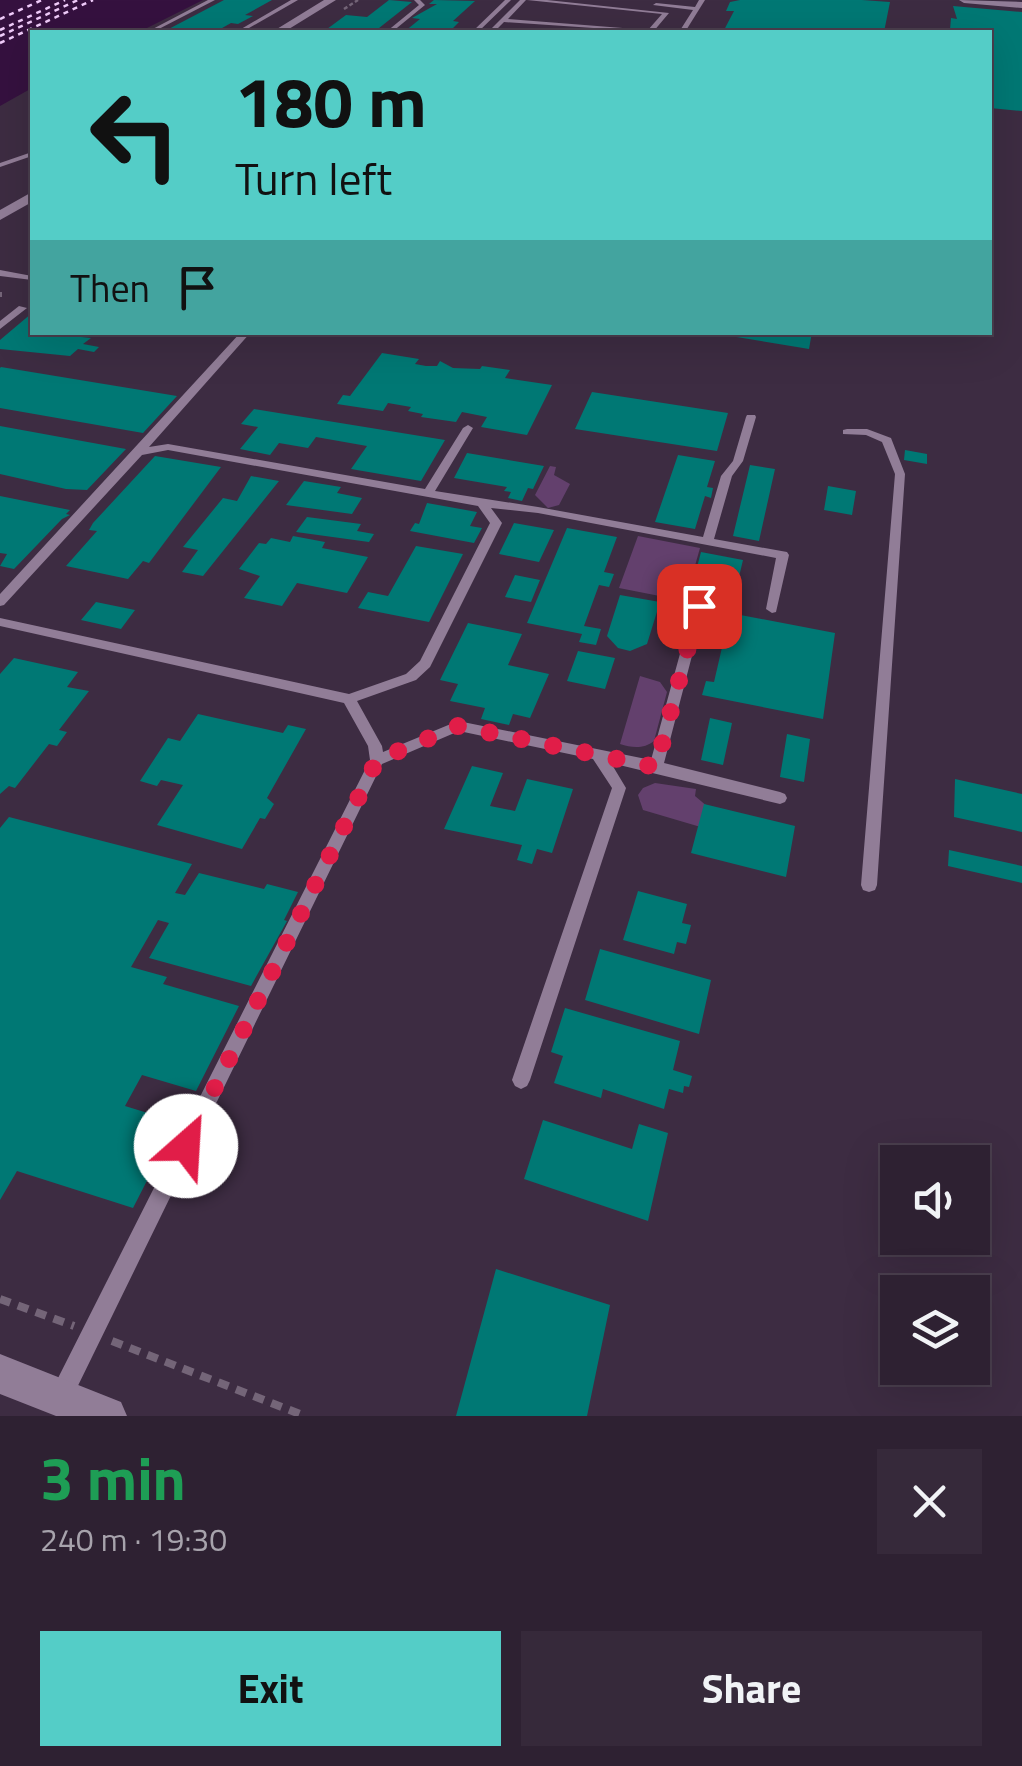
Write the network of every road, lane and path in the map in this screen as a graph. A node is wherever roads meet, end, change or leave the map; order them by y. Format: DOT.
graph roads {
  1 [pos="212,0"];
  2 [pos="295,0"];
  3 [pos="330,0"];
  4 [pos="346,0"];
  5 [pos="417,0"];
  6 [pos="507,0"];
  7 [pos="527,0"];
  8 [pos="591,0"];
  9 [pos="702,0"];
  10 [pos="964,0"];
  11 [pos="999,1"];
  12 [pos="1022,3"];
  13 [pos="696,9"];
  14 [pos="490,17"];
  15 [pos="504,20"];
  16 [pos="531,22"];
  17 [pos="154,30"];
  18 [pos="242,30"];
  19 [pos="281,30"];
  20 [pos="297,30"];
  21 [pos="391,30"];
  22 [pos="477,30"];
  23 [pos="493,30"];
  24 [pos="625,30"];
  25 [pos="651,30"];
  26 [pos="683,30"];
  27 [pos="30,155"];
  28 [pos="22,157"];
  29 [pos="0,165"];
  30 [pos="0,178"];
  31 [pos="30,183"];
  32 [pos="30,197"];
  33 [pos="0,202"];
  34 [pos="0,216"];
  35 [pos="0,273"];
  36 [pos="30,278"];
  37 [pos="22,308"];
  38 [pos="0,326"];
  39 [pos="244,335"];
  40 [pos="751,417"];
  41 [pos="468,428"];
  42 [pos="847,432"];
  43 [pos="139,452"];
  44 [pos="428,494"];
  45 [pos="482,503"];
  46 [pos="708,540"];
  47 [pos="0,602"];
  48 [pos="699,606"];
  49 [pos="772,609"];
  50 [pos="0,622"];
  51 [pos="349,699"];
  52 [pos="598,755"];
  53 [pos="377,760"];
  54 [pos="656,767"];
  55 [pos="780,798"];
  56 [pos="868,885"];
  57 [pos="521,1080"];
  58 [pos="0,1299"];
  59 [pos="93,1333"];
  60 [pos="0,1374"];
  61 [pos="60,1397"];
  62 [pos="107,1416"];
  63 [pos="305,1416"];
  1 -- 17 [label="lane"];
  2 -- 18 [label="lane"];
  3 -- 19 [label="main road"];
  4 -- 20 [label="main road"];
  5 -- 21 [label="lane"];
  6 -- 14 [label="lane"];
  7 -- 15 [label="lane"];
  7 -- 25 [label="lane"];
  8 -- 13 [label="lane"];
  9 -- 13 [label="lane"];
  10 -- 11 [label="main road"];
  11 -- 12 [label="main road"];
  13 -- 26 [label="lane"];
  14 -- 15 [label="lane"];
  14 -- 22 [label="lane"];
  15 -- 16 [label="lane"];
  15 -- 23 [label="lane"];
  16 -- 24 [label="lane"];
  27 -- 28 [label="lane"];
  28 -- 29 [label="lane"];
  28 -- 30 [label="lane"];
  31 -- 33 [label="main road"];
  32 -- 34 [label="main road"];
  35 -- 36 [label="lane"];
  37 -- 38 [label="lane"];
  39 -- 43 [label="lane"];
  40 -- 46 [label="lane"];
  41 -- 44 [label="lane"];
  42 -- 56 [label="lane"];
  43 -- 44 [label="lane"];
  43 -- 47 [label="lane"];
  44 -- 45 [label="lane"];
  45 -- 46 [label="lane"];
  45 -- 51 [label="lane"];
  46 -- 49 [label="lane"];
  48 -- 54 [label="lane"];
  50 -- 51 [label="lane"];
  51 -- 53 [label="lane"];
  52 -- 53 [label="lane"];
  52 -- 54 [label="lane"];
  52 -- 57 [label="lane"];
  53 -- 59 [label="lane"];
  54 -- 55 [label="lane"];
  58 -- 59 [label="path"];
  59 -- 61 [label="lane"];
  59 -- 63 [label="path"];
  60 -- 61 [label="main road"];
  61 -- 62 [label="main road"];
}
